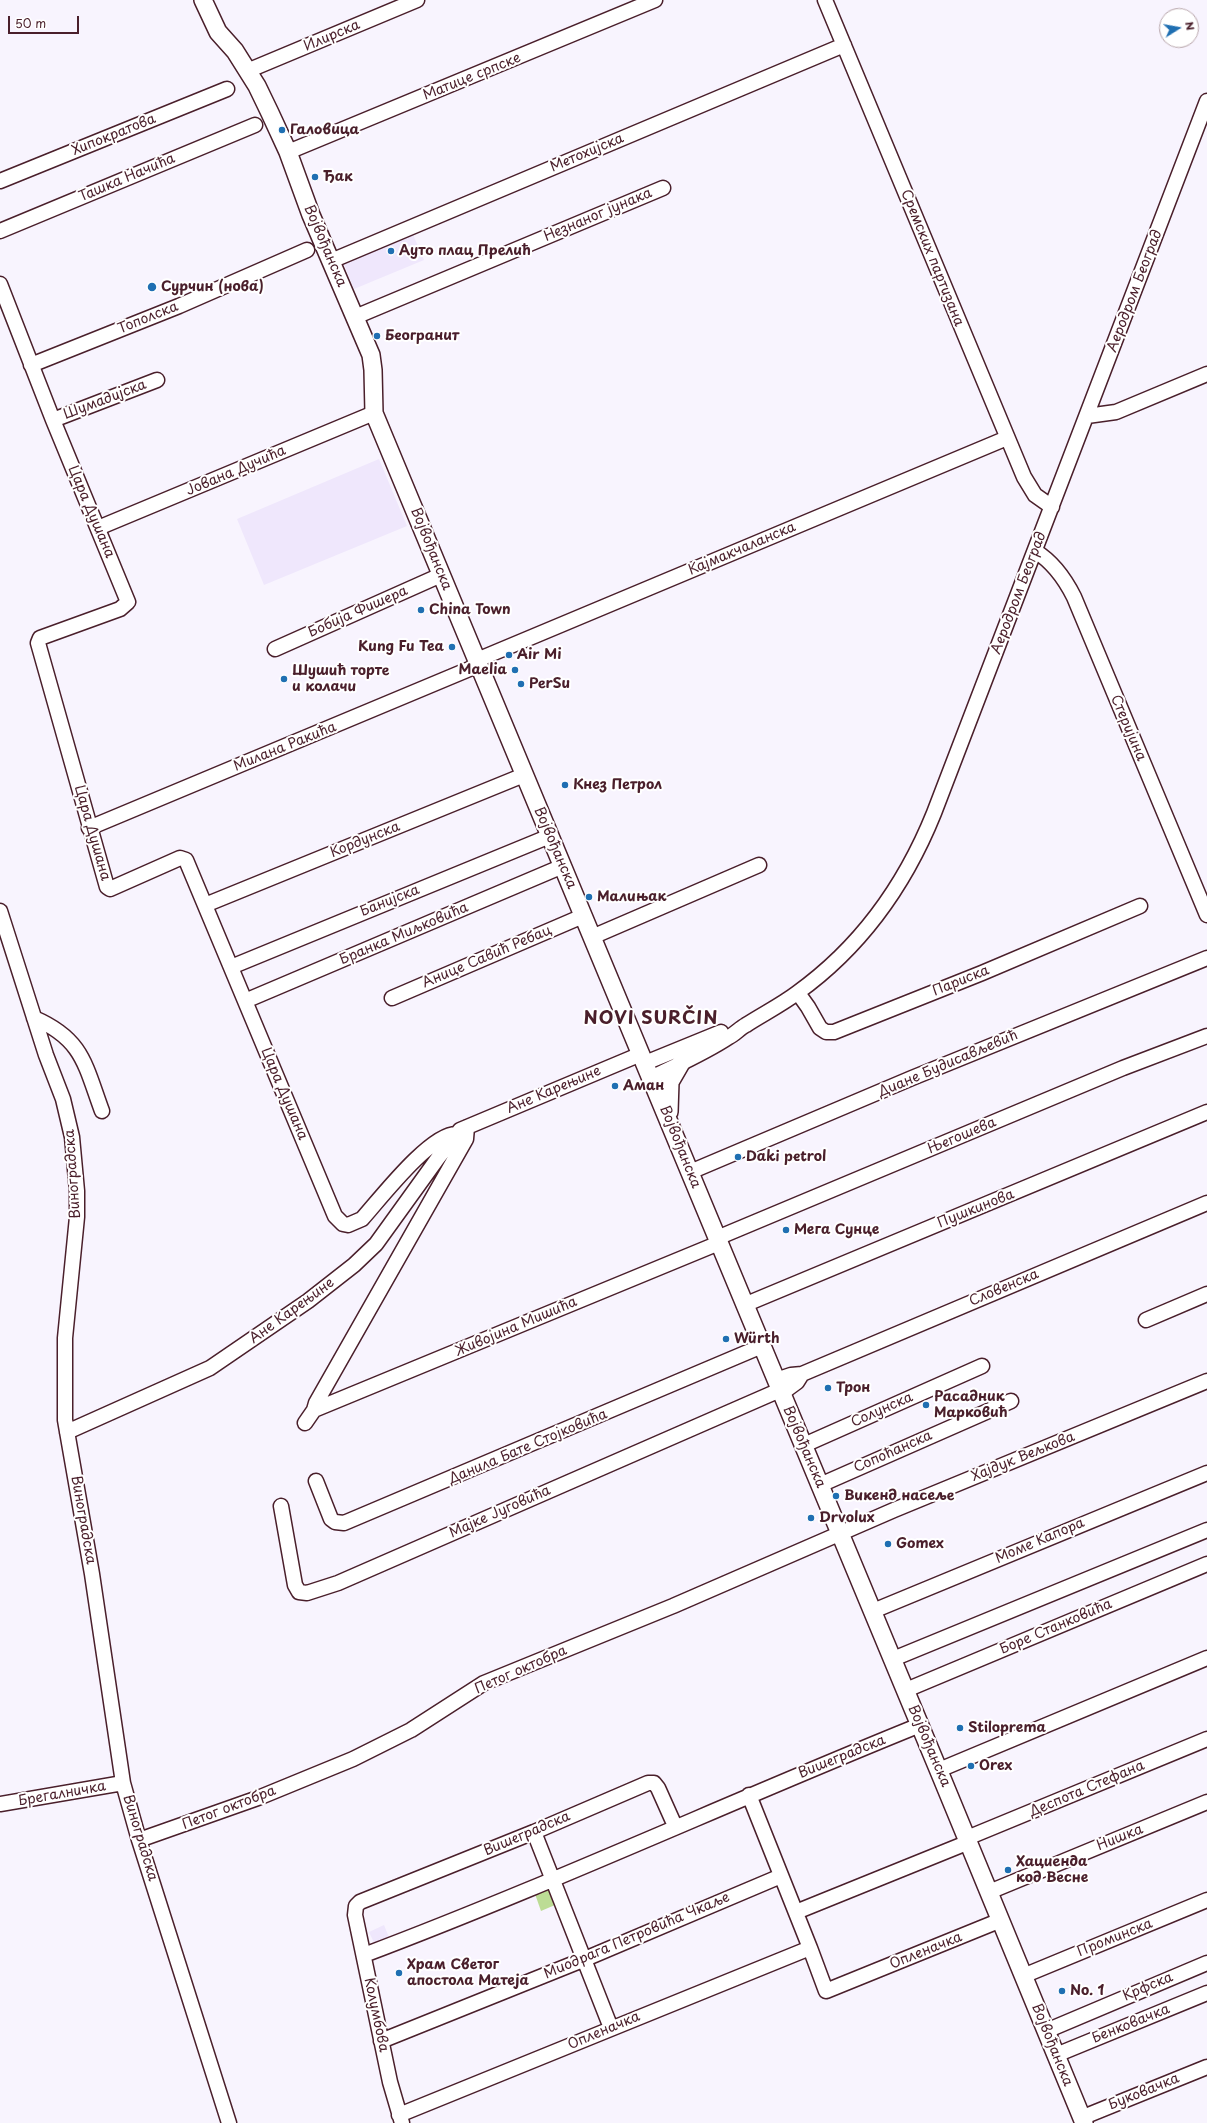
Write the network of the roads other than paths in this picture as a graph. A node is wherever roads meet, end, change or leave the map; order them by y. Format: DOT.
graph roads {
  1 [pos="203,0"];
  2 [pos="417,0"];
  3 [pos="655,0"];
  4 [pos="825,0"];
  5 [pos="844,45"];
  6 [pos="247,71"];
  7 [pos="227,89"];
  8 [pos="1207,101"];
  9 [pos="255,125"];
  10 [pos="288,152"];
  11 [pos="0,181"];
  12 [pos="663,188"];
  13 [pos="0,231"];
  14 [pos="307,250"];
  15 [pos="331,262"];
  16 [pos="0,284"];
  17 [pos="355,316"];
  18 [pos="31,364"];
  19 [pos="1207,374"];
  20 [pos="157,380"];
  21 [pos="374,413"];
  22 [pos="1087,416"];
  23 [pos="53,420"];
  24 [pos="1007,438"];
  25 [pos="1052,507"];
  26 [pos="98,528"];
  27 [pos="1035,551"];
  28 [pos="441,575"];
  29 [pos="275,649"];
  30 [pos="478,663"];
  31 [pos="524,775"];
  32 [pos="89,828"];
  33 [pos="550,836"];
  34 [pos="759,865"];
  35 [pos="563,866"];
  36 [pos="205,905"];
  37 [pos="1140,906"];
  38 [pos="0,911"];
  39 [pos="1207,915"];
  40 [pos="583,916"];
  41 [pos="592,937"];
  42 [pos="1207,958"];
  43 [pos="231,967"];
  44 [pos="798,993"];
  45 [pos="392,998"];
  46 [pos="245,1001"];
  47 [pos="34,1018"];
  48 [pos="744,1025"];
  49 [pos="1207,1036"];
  50 [pos="681,1064"];
  51 [pos="646,1065"];
  52 [pos="102,1110"];
  53 [pos="1207,1112"];
  54 [pos="669,1120"];
  55 [pos="462,1130"];
  56 [pos="690,1172"];
  57 [pos="1207,1203"];
  58 [pos="718,1241"];
  59 [pos="1207,1294"];
  60 [pos="744,1305"];
  61 [pos="1146,1320"];
  62 [pos="762,1346"];
  63 [pos="982,1366"];
  64 [pos="1207,1382"];
  65 [pos="779,1387"];
  66 [pos="1011,1401"];
  67 [pos="314,1410"];
  68 [pos="305,1423"];
  69 [pos="66,1432"];
  70 [pos="804,1445"];
  71 [pos="1207,1473"];
  72 [pos="316,1481"];
  73 [pos="820,1485"];
  74 [pos="281,1506"];
  75 [pos="1207,1530"];
  76 [pos="840,1534"];
  77 [pos="1207,1564"];
  78 [pos="873,1611"];
  79 [pos="1207,1658"];
  80 [pos="893,1659"];
  81 [pos="906,1690"];
  82 [pos="920,1725"];
  83 [pos="1207,1739"];
  84 [pos="939,1770"];
  85 [pos="123,1783"];
  86 [pos="749,1795"];
  87 [pos="1207,1802"];
  88 [pos="0,1804"];
  89 [pos="675,1826"];
  90 [pos="534,1832"];
  91 [pos="139,1840"];
  92 [pos="968,1840"];
  93 [pos="781,1876"];
  94 [pos="553,1879"];
  95 [pos="989,1892"];
  96 [pos="1207,1900"];
  97 [pos="356,1906"];
  98 [pos="796,1912"];
  99 [pos="1001,1920"];
  100 [pos="810,1948"];
  101 [pos="364,1955"];
  102 [pos="585,1959"];
  103 [pos="1207,1963"];
  104 [pos="1023,1976"];
  105 [pos="1207,1993"];
  106 [pos="611,2028"];
  107 [pos="1046,2031"];
  108 [pos="381,2041"];
  109 [pos="1056,2055"];
  110 [pos="1207,2067"];
  111 [pos="401,2119"];
  112 [pos="1082,2120"];
  113 [pos="229,2123"];
  1 -- 6 [label="main road, Војвођанска"];
  2 -- 6 [label="street, Илирска"];
  3 -- 10 [label="street, Матице српске"];
  4 -- 5 [label="street, Сремских партизана"];
  5 -- 15 [label="street, Метохијска"];
  5 -- 24 [label="street, Сремских партизана"];
  6 -- 10 [label="main road, Војвођанска"];
  7 -- 11 [label="street, Хипократова"];
  8 -- 22 [label="street, Аеродром Београд"];
  9 -- 13 [label="street, Ташка Начића"];
  10 -- 15 [label="main road, Војвођанска"];
  12 -- 17 [label="street, Незнаног јунака"];
  14 -- 18 [label="street, Тополска"];
  15 -- 17 [label="main road, Војвођанска"];
  16 -- 18 [label="street, Цара Душана"];
  17 -- 21 [label="main road, Војвођанска"];
  18 -- 23 [label="street, Цара Душана"];
  19 -- 22 [label="street"];
  20 -- 23 [label="street, Шумадијска"];
  21 -- 26 [label="street, Јована Дучића"];
  21 -- 28 [label="main road, Војвођанска"];
  22 -- 25 [label="street, Аеродром Београд"];
  23 -- 26 [label="street, Цара Душана"];
  24 -- 25 [label="street, Сремских партизана"];
  24 -- 30 [label="street, Кајмакчаланска"];
  25 -- 27 [label="street, Аеродром Београд"];
  26 -- 32 [label="street, Цара Душана"];
  27 -- 39 [label="street, Стеријина"];
  27 -- 44 [label="street, Аеродром Београд"];
  28 -- 29 [label="street, Бобија Фишера"];
  28 -- 30 [label="main road, Војвођанска"];
  30 -- 31 [label="main road, Војвођанска"];
  30 -- 32 [label="street, Милана Ракића"];
  31 -- 33 [label="main road, Војвођанска"];
  31 -- 36 [label="street, Кордунска"];
  32 -- 36 [label="street, Цара Душана"];
  33 -- 35 [label="main road, Војвођанска"];
  33 -- 43 [label="street, Банијска"];
  34 -- 41 [label="street"];
  35 -- 40 [label="main road, Војвођанска"];
  35 -- 46 [label="street, Бранка Миљковића"];
  36 -- 43 [label="street, Цара Душана"];
  37 -- 44 [label="street, Париска"];
  38 -- 47 [label="street, Виноградска"];
  40 -- 41 [label="main road, Војвођанска"];
  40 -- 45 [label="street, Анице Савић Ребац"];
  41 -- 51 [label="main road, Војвођанска"];
  42 -- 56 [label="street, Диане Будисављевић"];
  43 -- 46 [label="street, Цара Душана"];
  44 -- 48 [label="street, Аеродром Београд"];
  46 -- 55 [label="street, Цара Душана"];
  47 -- 52 [label="street"];
  47 -- 69 [label="street, Виноградска"];
  48 -- 50 [label="street, Аеродром Београд"];
  48 -- 51 [label="street, Аеродром Београд"];
  49 -- 58 [label="street, Његошева"];
  50 -- 51 [label="street, Аеродром Београд"];
  50 -- 54 [label="main road"];
  51 -- 54 [label="main road, Војвођанска"];
  51 -- 55 [label="street, Ане Карењине"];
  53 -- 60 [label="street, Пушкинова"];
  54 -- 56 [label="main road, Војвођанска"];
  55 -- 67 [label="street"];
  55 -- 69 [label="street, Ане Карењине"];
  56 -- 58 [label="main road, Војвођанска"];
  57 -- 65 [label="street, Словенска"];
  58 -- 60 [label="main road, Војвођанска"];
  58 -- 67 [label="street, Живојина Мишића"];
  59 -- 61 [label="street"];
  60 -- 62 [label="main road, Војвођанска"];
  62 -- 65 [label="main road, Војвођанска"];
  62 -- 72 [label="street, Данила Бате Стојковића"];
  63 -- 70 [label="street, Солунска"];
  64 -- 76 [label="street, Хајдук Вељкова"];
  65 -- 70 [label="main road, Војвођанска"];
  65 -- 74 [label="street, Мајке Југовића"];
  66 -- 73 [label="street, Сопоћанска"];
  67 -- 68 [label="street"];
  69 -- 85 [label="street, Виноградска"];
  70 -- 73 [label="main road, Војвођанска"];
  71 -- 78 [label="street, Моме Капора"];
  73 -- 76 [label="main road, Војвођанска"];
  75 -- 80 [label="street"];
  76 -- 78 [label="main road, Војвођанска"];
  76 -- 91 [label="street, Петог октобра"];
  77 -- 81 [label="street, Боре Станковића"];
  78 -- 80 [label="main road, Војвођанска"];
  79 -- 84 [label="street"];
  80 -- 81 [label="main road, Војвођанска"];
  81 -- 82 [label="main road, Војвођанска"];
  82 -- 84 [label="main road, Војвођанска"];
  82 -- 86 [label="street, Вишеградска"];
  83 -- 92 [label="street, Деспота Стефана"];
  84 -- 92 [label="main road, Војвођанска"];
  85 -- 88 [label="street, Брегалничка"];
  85 -- 91 [label="street, Виноградска"];
  86 -- 89 [label="street, Вишеградска"];
  86 -- 93 [label="street"];
  87 -- 95 [label="street, Нишка"];
  89 -- 90 [label="street, Вишеградска"];
  89 -- 94 [label="street, Вишеградска"];
  90 -- 94 [label="street"];
  90 -- 97 [label="street, Вишеградска"];
  91 -- 113 [label="street, Виноградска"];
  92 -- 95 [label="main road, Војвођанска"];
  92 -- 98 [label="street"];
  93 -- 98 [label="street"];
  93 -- 102 [label="street, Миодрага Петровића Чкаље"];
  94 -- 101 [label="street, Вишеградска"];
  94 -- 102 [label="street"];
  95 -- 99 [label="main road, Војвођанска"];
  96 -- 104 [label="street, Проминска"];
  97 -- 101 [label="street, Колумбова"];
  98 -- 100 [label="street, Опленачка"];
  99 -- 100 [label="street, Опленачка"];
  99 -- 104 [label="main road, Војвођанска"];
  100 -- 106 [label="street, Опленачка"];
  101 -- 108 [label="street, Колумбова"];
  102 -- 106 [label="street"];
  102 -- 108 [label="street, Миодрага Петровића Чкаље"];
  103 -- 107 [label="street, Крфска"];
  104 -- 107 [label="main road, Војвођанска"];
  105 -- 109 [label="street, Бенковачка"];
  106 -- 111 [label="street, Опленачка"];
  107 -- 109 [label="main road, Војвођанска"];
  108 -- 111 [label="street, Колумбова"];
  109 -- 112 [label="main road, Војвођанска"];
  110 -- 112 [label="street, Буковачка"];
}
